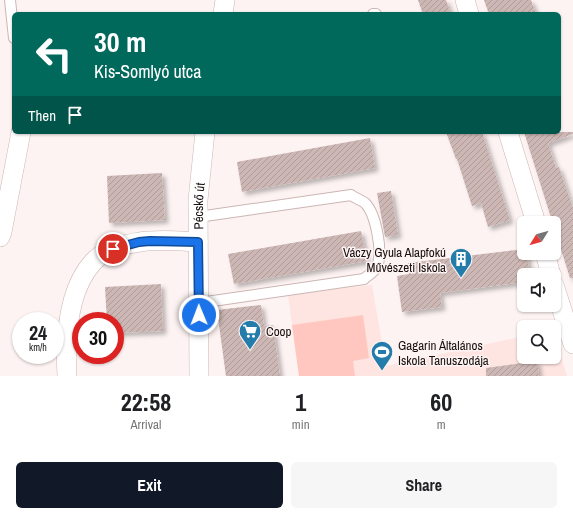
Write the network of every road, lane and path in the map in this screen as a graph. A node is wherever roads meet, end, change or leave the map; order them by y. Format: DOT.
graph roads {
  1 [pos="10,0"];
  2 [pos="225,0"];
  3 [pos="465,0"];
  4 [pos="223,12"];
  5 [pos="468,12"];
  6 [pos="12,19"];
  7 [pos="21,134"];
  8 [pos="205,134"];
  9 [pos="509,134"];
  10 [pos="534,216"];
  11 [pos="198,217"];
  12 [pos="0,237"];
  13 [pos="198,242"];
  14 [pos="199,303"];
  15 [pos="561,307"];
  16 [pos="573,344"];
  17 [pos="67,376"];
  18 [pos="199,376"];
  1 -- 6 [label="lane"];
  2 -- 4 [label="street"];
  3 -- 5 [label="street"];
  7 -- 12 [label="street"];
  8 -- 11 [label="street, Pécskő út"];
  9 -- 10 [label="street"];
  11 -- 13 [label="street, Pécskő út"];
  11 -- 14 [label="lane"];
  13 -- 14 [label="street, Pécskő út"];
  13 -- 17 [label="street"];
  14 -- 18 [label="street, Pécskő út"];
  15 -- 16 [label="street"];
}
